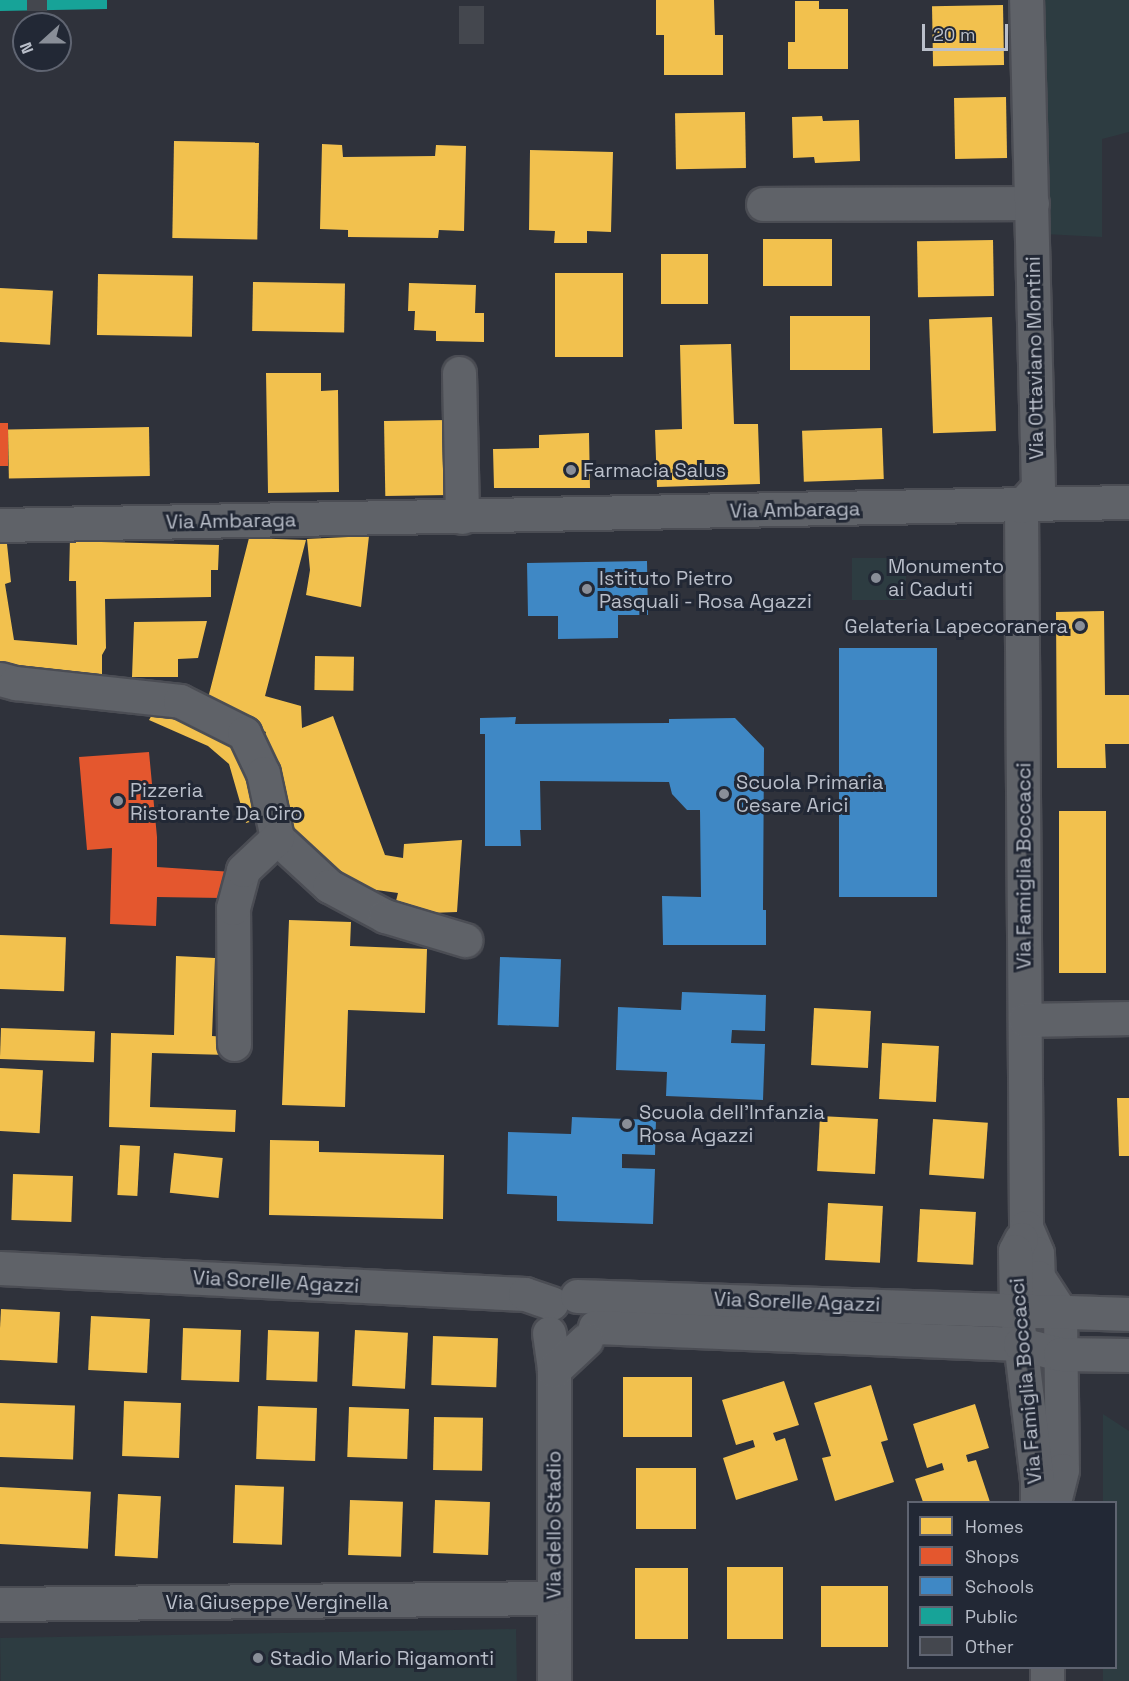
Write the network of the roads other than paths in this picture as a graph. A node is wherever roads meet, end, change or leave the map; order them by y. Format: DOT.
graph roads {
  1 [pos="1026,0"];
  2 [pos="1032,203"];
  3 [pos="763,204"];
  4 [pos="459,373"];
  5 [pos="1129,502"];
  6 [pos="1021,506"];
  7 [pos="462,517"];
  8 [pos="0,525"];
  9 [pos="0,679"];
  10 [pos="277,838"];
  11 [pos="465,940"];
  12 [pos="1129,1018"];
  13 [pos="1025,1020"];
  14 [pos="234,1044"];
  15 [pos="1026,1227"];
  16 [pos="0,1268"];
  17 [pos="1016,1309"];
  18 [pos="559,1311"];
  19 [pos="1060,1311"];
  20 [pos="1129,1314"];
  21 [pos="590,1333"];
  22 [pos="1020,1344"];
  23 [pos="1060,1354"];
  24 [pos="1129,1355"];
  25 [pos="554,1370"];
  26 [pos="1037,1501"];
  27 [pos="1054,1501"];
  28 [pos="553,1598"];
  29 [pos="0,1604"];
  30 [pos="554,1681"];
  1 -- 2 [label="street, Via Ottaviano Montini"];
  2 -- 3 [label="street"];
  2 -- 6 [label="street, Via Ottaviano Montini"];
  4 -- 7 [label="street"];
  5 -- 6 [label="street, Via Ambaraga"];
  6 -- 7 [label="street, Via Ambaraga"];
  6 -- 13 [label="street, Via Famiglia Boccacci"];
  7 -- 8 [label="street, Via Ambaraga"];
  9 -- 10 [label="street"];
  10 -- 11 [label="street"];
  10 -- 14 [label="street"];
  12 -- 13 [label="street"];
  13 -- 15 [label="street, Via Famiglia Boccacci"];
  15 -- 17 [label="street, Via Famiglia Boccacci"];
  15 -- 19 [label="street, Via Famiglia Boccacci"];
  16 -- 18 [label="street, Via Sorelle Agazzi"];
  17 -- 18 [label="street, Via Sorelle Agazzi"];
  17 -- 19 [label="street, Via Sorelle Agazzi"];
  17 -- 22 [label="street, Via Famiglia Boccacci"];
  18 -- 21 [label="street"];
  18 -- 21 [label="street, Via Sorelle Agazzi"];
  18 -- 25 [label="street, Via dello Stadio"];
  19 -- 20 [label="street, Via Sorelle Agazzi"];
  19 -- 23 [label="street, Via Famiglia Boccacci"];
  21 -- 22 [label="street, Via Sorelle Agazzi"];
  21 -- 25 [label="street"];
  22 -- 23 [label="street, Via Sorelle Agazzi"];
  22 -- 26 [label="street, Via Famiglia Boccacci"];
  23 -- 24 [label="street, Via Sorelle Agazzi"];
  23 -- 27 [label="street, Via Famiglia Boccacci"];
  25 -- 28 [label="street, Via dello Stadio"];
  28 -- 29 [label="street, Via Giuseppe Verginella"];
  28 -- 30 [label="street, Via dello Stadio"];
}
